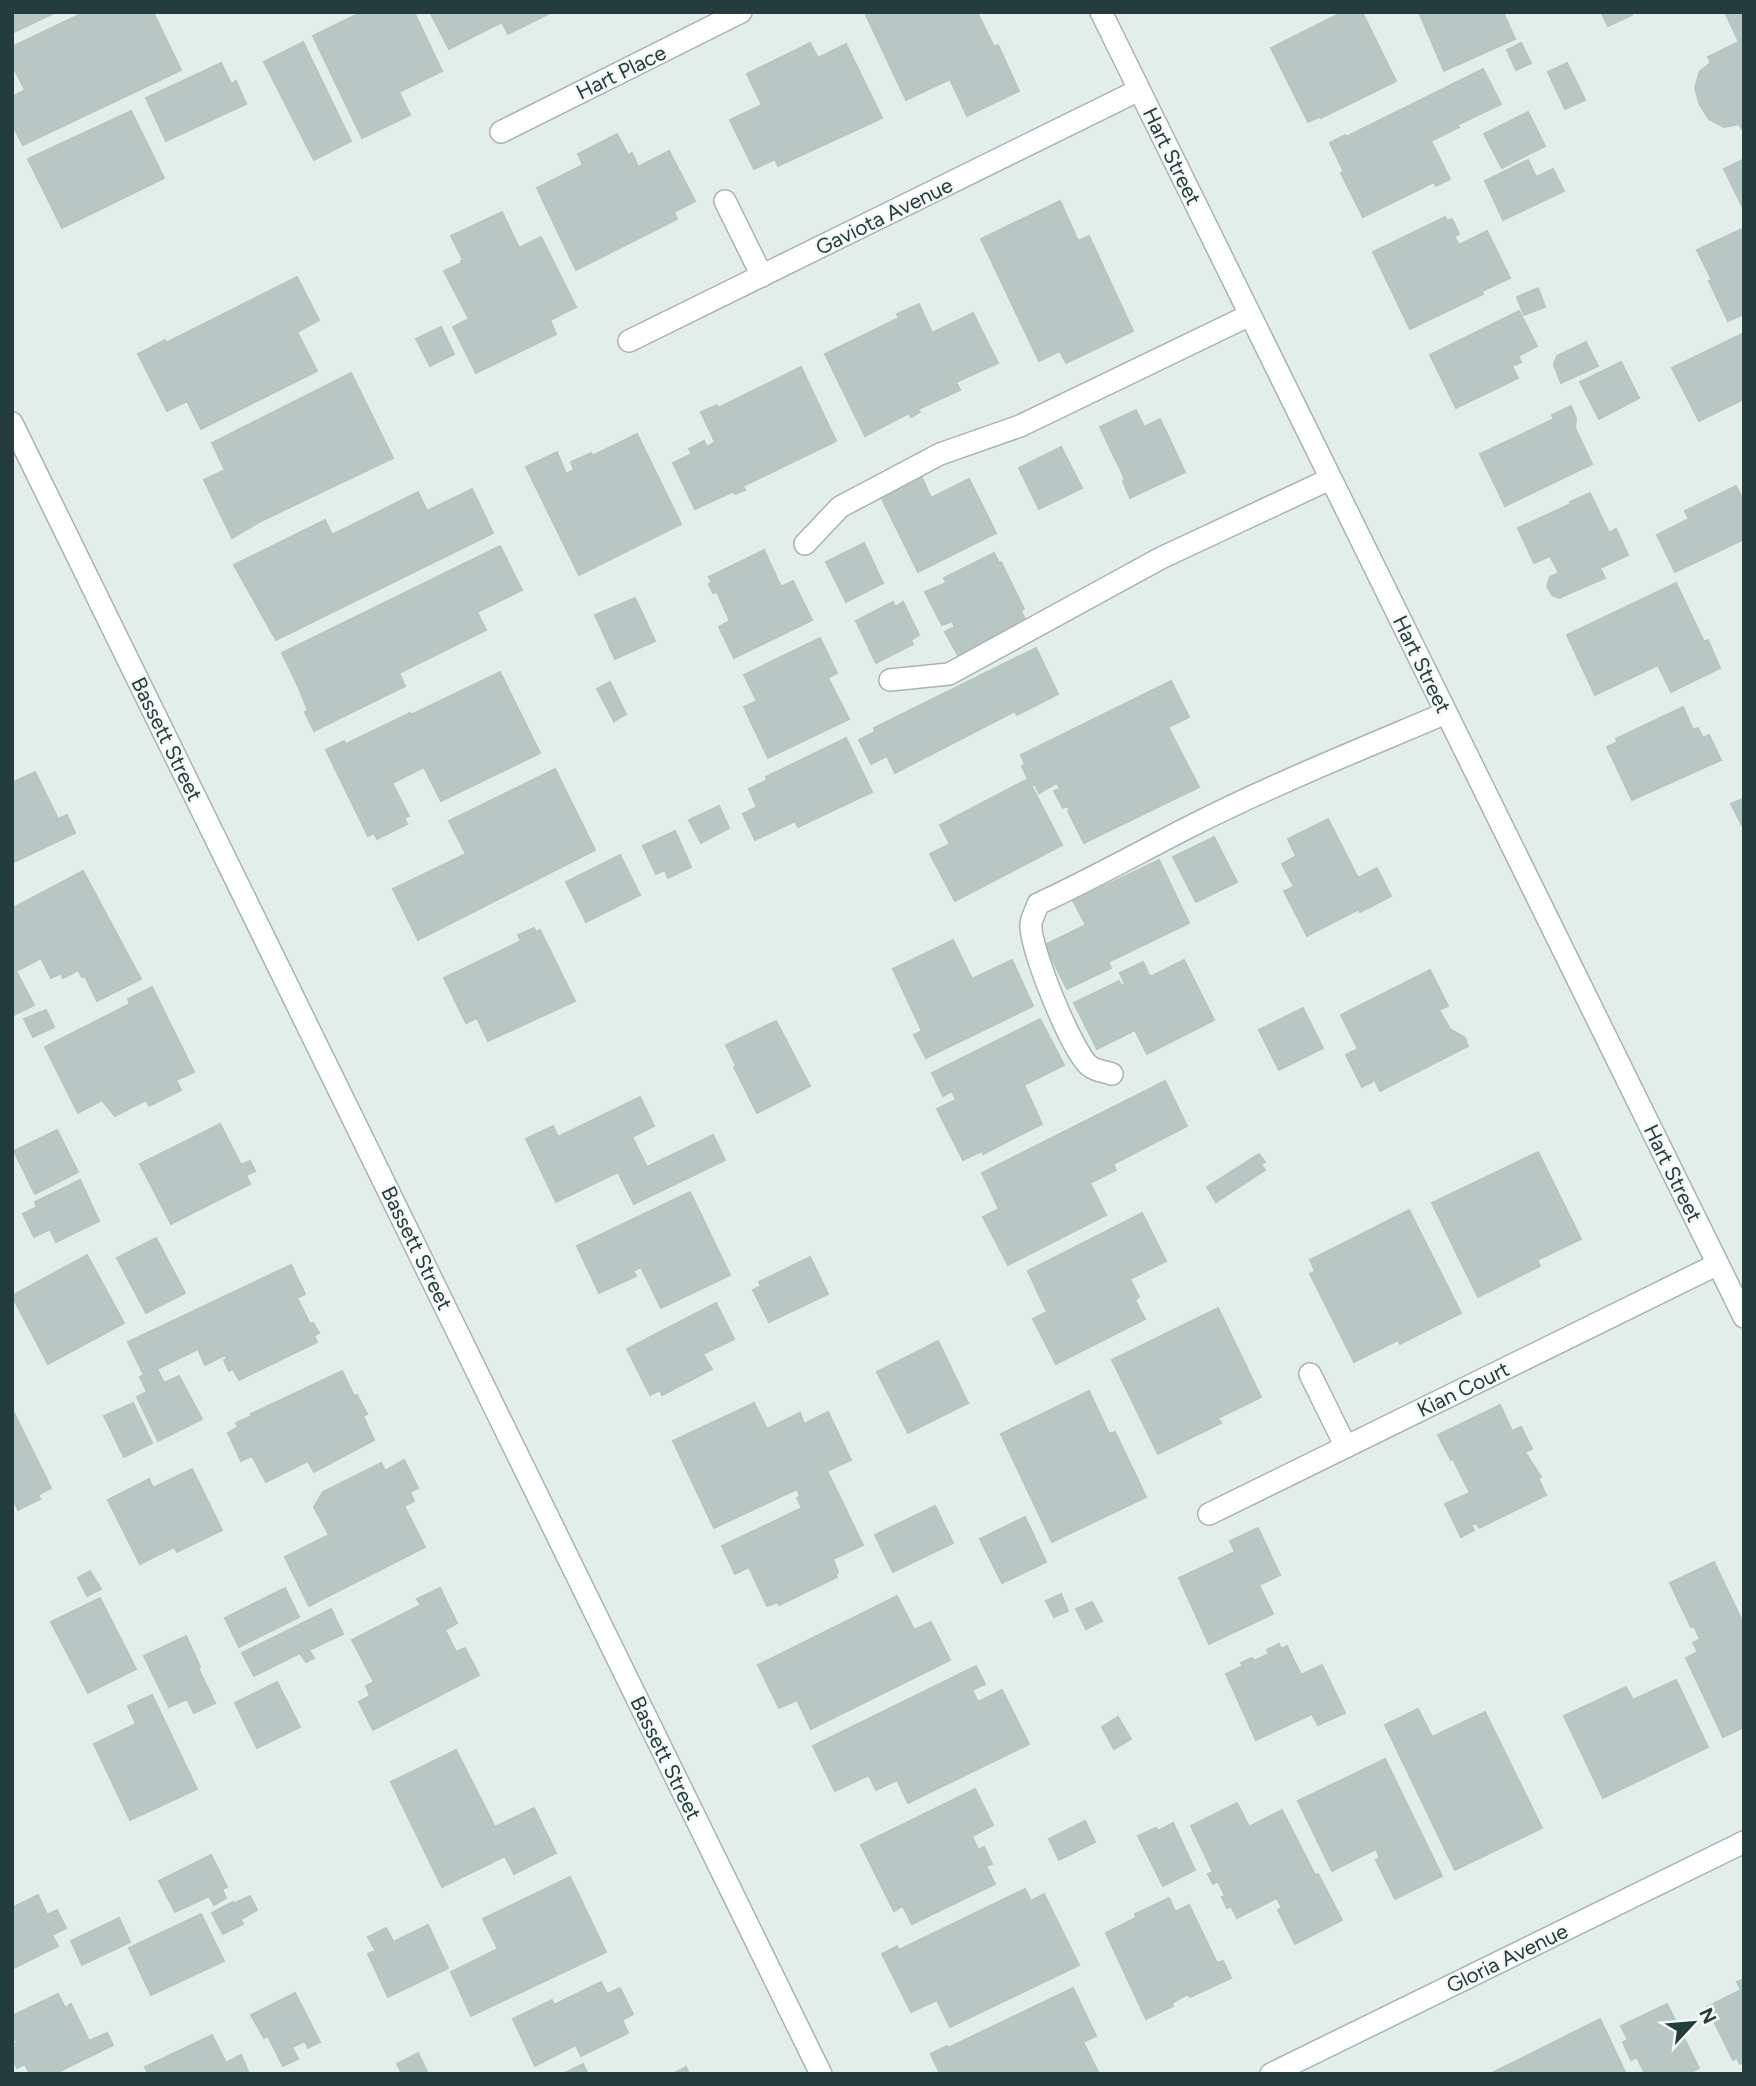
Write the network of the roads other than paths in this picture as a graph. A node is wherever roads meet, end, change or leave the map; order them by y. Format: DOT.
graph roads {
  1 [pos="741,12"];
  2 [pos="1101,12"];
  3 [pos="1139,90"];
  4 [pos="500,132"];
  5 [pos="725,201"];
  6 [pos="762,276"];
  7 [pos="1250,315"];
  8 [pos="629,341"];
  9 [pos="12,423"];
  10 [pos="1330,479"];
  11 [pos="805,544"];
  12 [pos="890,680"];
  13 [pos="1446,713"];
  14 [pos="1112,1073"];
  15 [pos="1718,1264"];
  16 [pos="1744,1317"];
  17 [pos="1310,1374"];
  18 [pos="1346,1447"];
  19 [pos="1209,1514"];
  20 [pos="1744,1842"];
  21 [pos="1283,2071"];
  22 [pos="821,2074"];
  1 -- 4 [label="street, Hart Place"];
  2 -- 3 [label="street, Hart Street"];
  3 -- 6 [label="street, Gaviota Avenue"];
  3 -- 7 [label="street, Hart Street"];
  5 -- 6 [label="street"];
  6 -- 8 [label="street, Gaviota Avenue"];
  7 -- 10 [label="street, Hart Street"];
  7 -- 11 [label="street"];
  9 -- 22 [label="street, Bassett Street"];
  10 -- 12 [label="street"];
  10 -- 13 [label="street, Hart Street"];
  13 -- 14 [label="street"];
  13 -- 15 [label="street, Hart Street"];
  15 -- 16 [label="street, Hart Street"];
  15 -- 18 [label="street, Kian Court"];
  17 -- 18 [label="street"];
  18 -- 19 [label="street, Kian Court"];
  20 -- 21 [label="street, Gloria Avenue"];
}
